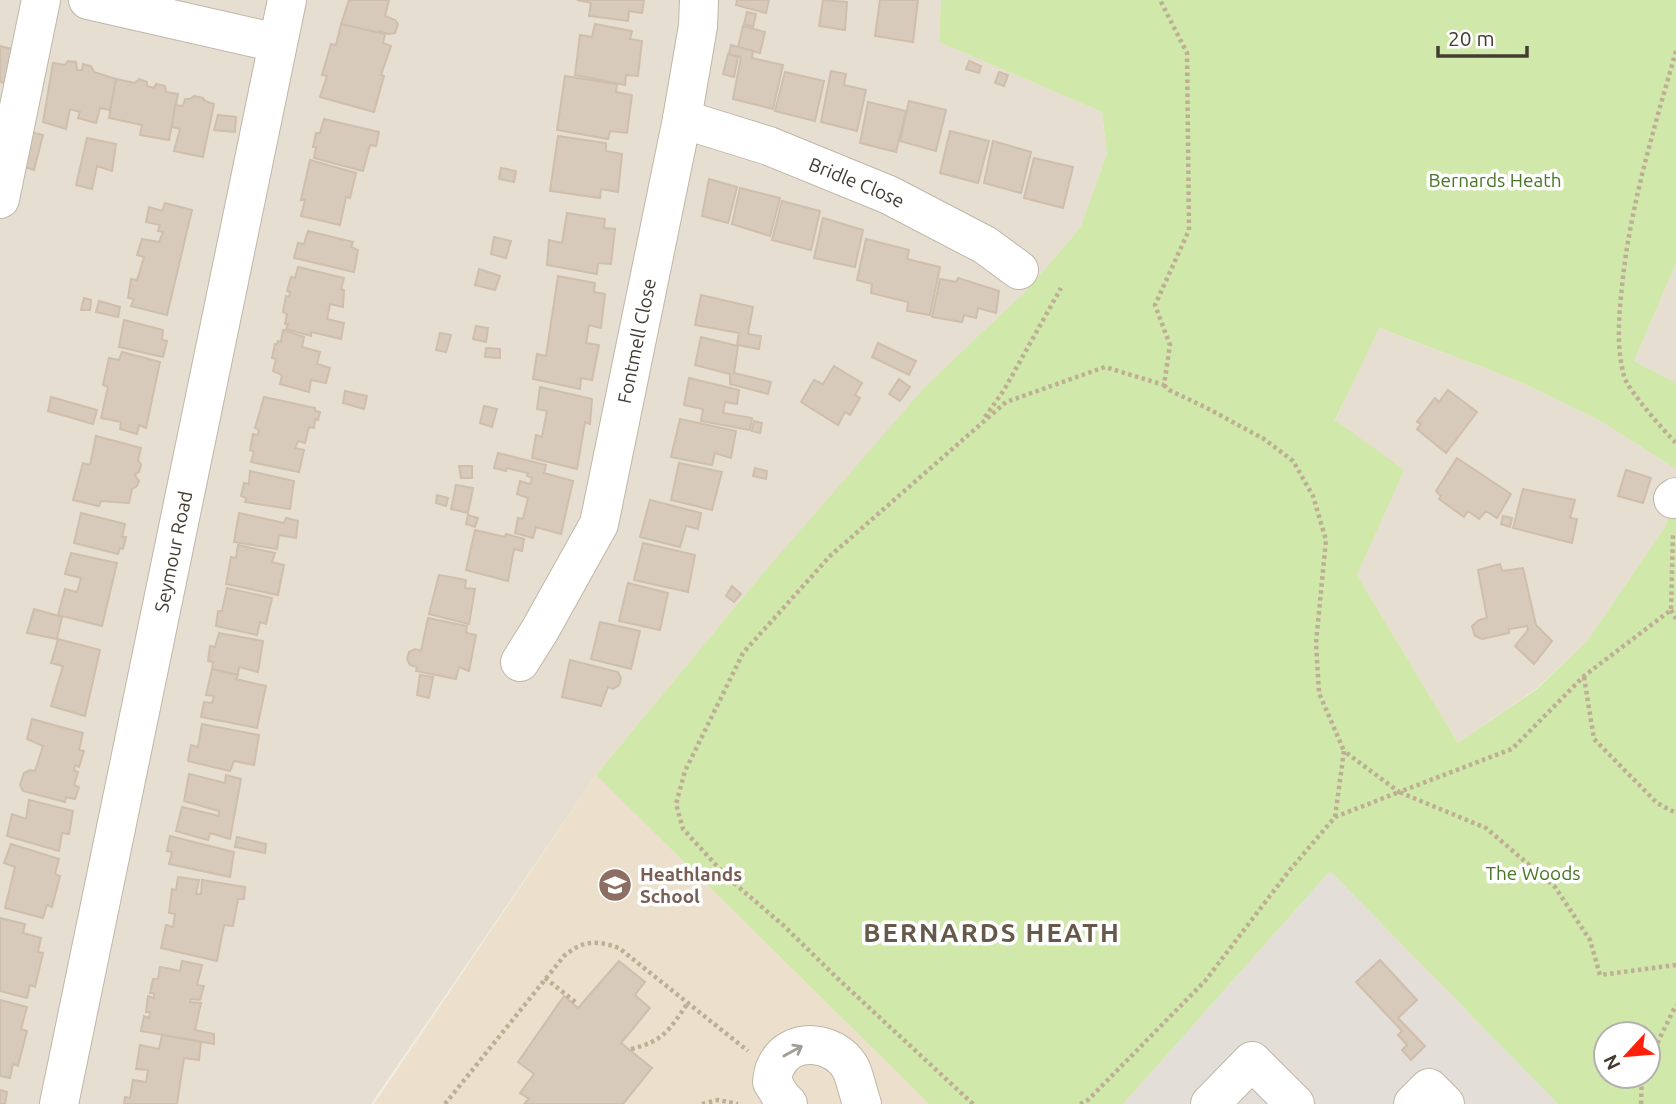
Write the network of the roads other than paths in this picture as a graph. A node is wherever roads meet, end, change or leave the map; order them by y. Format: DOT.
graph roads {
  1 [pos="41,0"];
  2 [pos="88,0"];
  3 [pos="287,0"];
  4 [pos="699,0"];
  5 [pos="277,43"];
  6 [pos="682,119"];
  7 [pos="0,199"];
  8 [pos="1019,270"];
  9 [pos="520,662"];
  10 [pos="779,1095"];
  11 [pos="59,1104"];
  12 [pos="862,1104"];
  13 [pos="1210,1104"];
  14 [pos="1295,1104"];
  15 [pos="1413,1104"];
  16 [pos="1445,1104"];
  1 -- 7 [label="street"];
  2 -- 5 [label="street"];
  3 -- 5 [label="street, Seymour Road"];
  4 -- 6 [label="street, Fontmell Close"];
  5 -- 11 [label="street, Seymour Road"];
  6 -- 8 [label="street, Bridle Close"];
  6 -- 9 [label="street, Fontmell Close"];
  10 -- 12 [label="street, one-way"];
  13 -- 14 [label="street"];
  15 -- 16 [label="street"];
}
